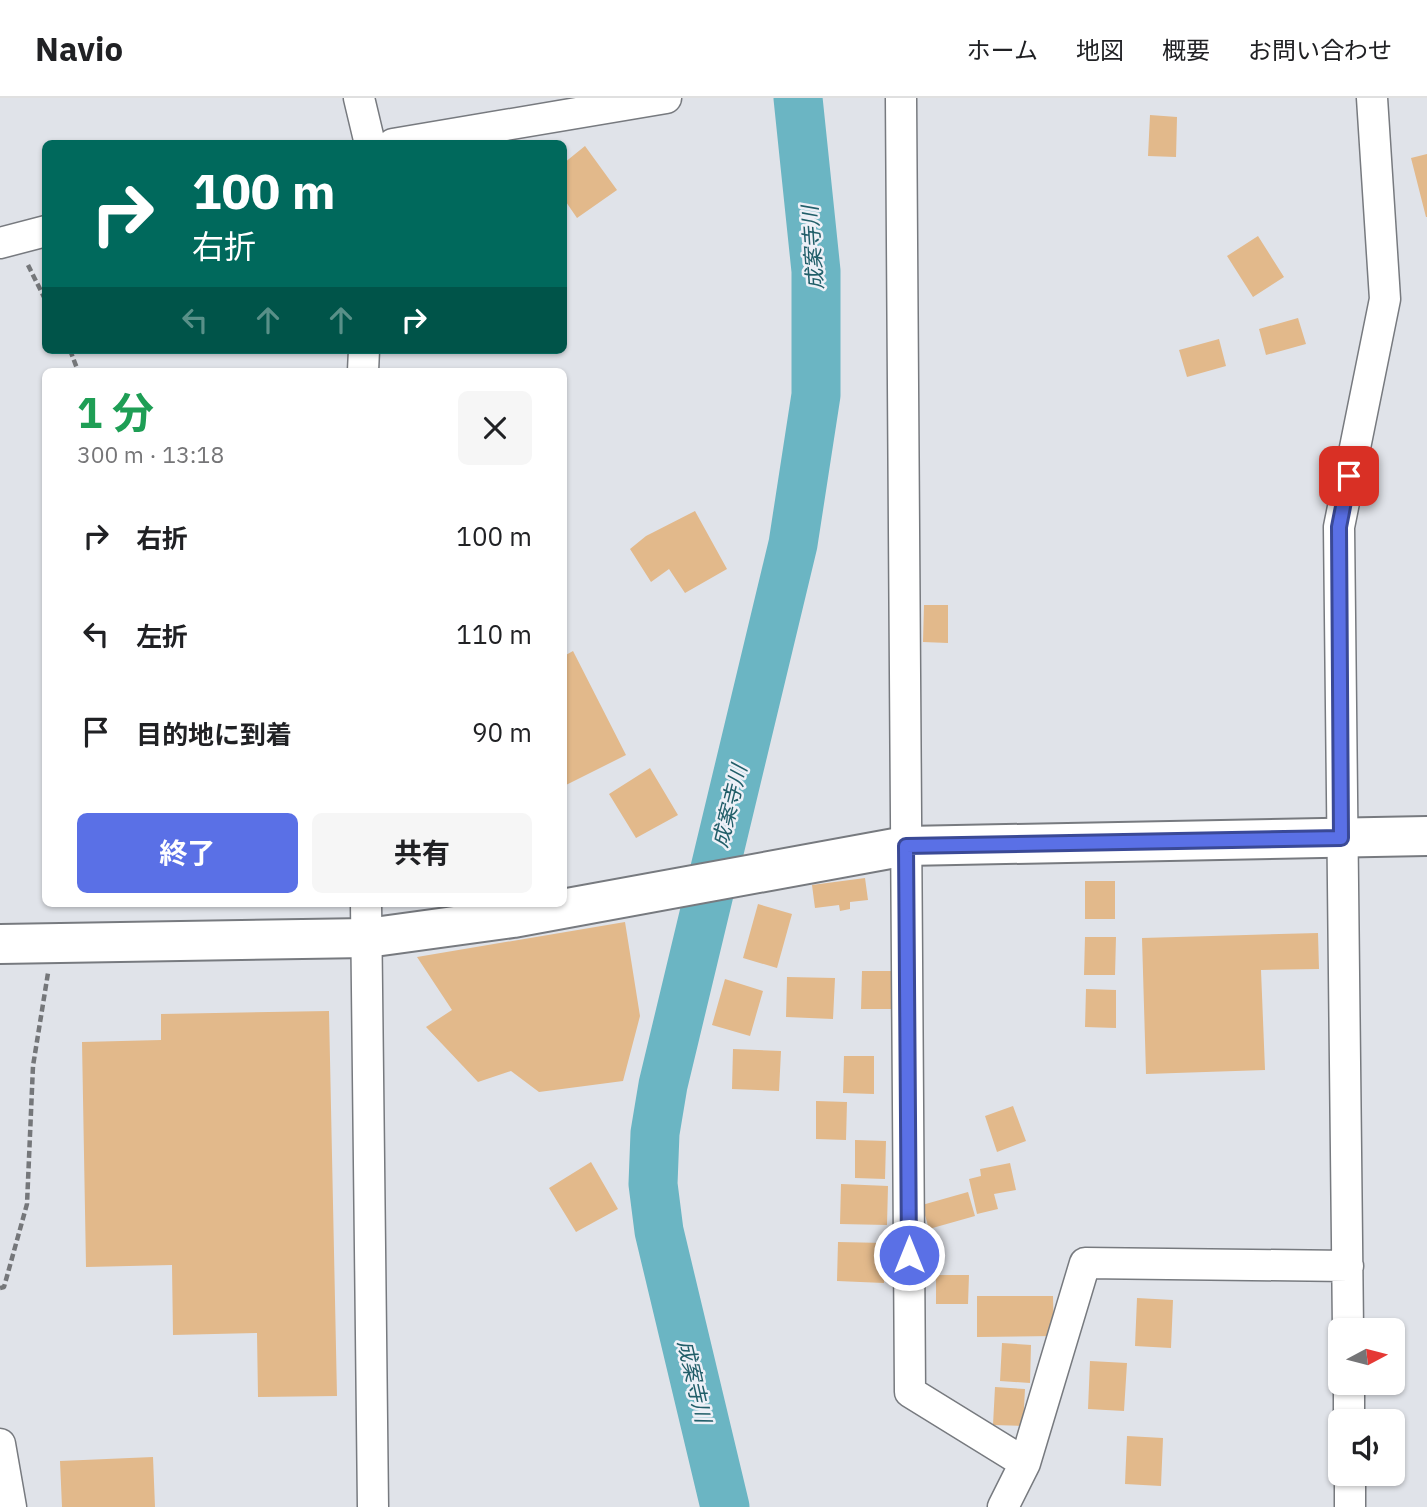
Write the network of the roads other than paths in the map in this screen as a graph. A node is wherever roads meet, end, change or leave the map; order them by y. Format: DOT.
graph roads {
  1 [pos="359,98"];
  2 [pos="666,98"];
  3 [pos="901,98"];
  4 [pos="1372,98"];
  5 [pos="369,140"];
  6 [pos="417,140"];
  7 [pos="42,232"];
  8 [pos="0,243"];
  9 [pos="1427,836"];
  10 [pos="1341,838"];
  11 [pos="906,846"];
  12 [pos="367,921"];
  13 [pos="0,944"];
  14 [pos="1348,1266"];
  15 [pos="1348,1318"];
  16 [pos="0,1444"];
  17 [pos="1025,1463"];
  18 [pos="1350,1486"];
  19 [pos="11,1507"];
  20 [pos="373,1507"];
  21 [pos="1003,1507"];
  22 [pos="1350,1507"];
  1 -- 5 [label="street"];
  2 -- 6 [label="street"];
  3 -- 11 [label="street"];
  4 -- 10 [label="street"];
  7 -- 8 [label="street"];
  9 -- 10 [label="street"];
  10 -- 11 [label="street"];
  10 -- 14 [label="street"];
  11 -- 12 [label="street"];
  11 -- 17 [label="street"];
  12 -- 13 [label="street"];
  12 -- 20 [label="street"];
  14 -- 15 [label="street"];
  14 -- 17 [label="street"];
  16 -- 19 [label="street"];
  17 -- 21 [label="street"];
  18 -- 22 [label="street"];
}
